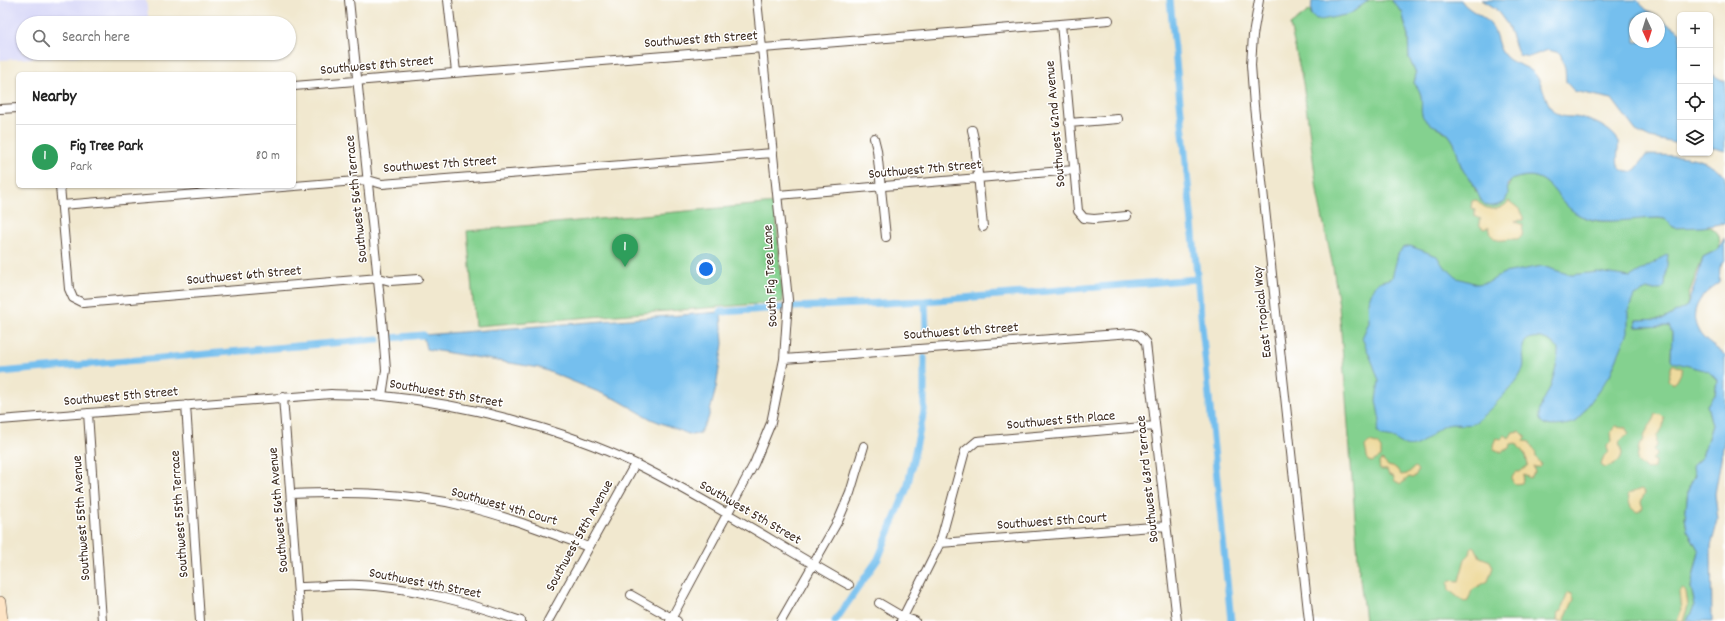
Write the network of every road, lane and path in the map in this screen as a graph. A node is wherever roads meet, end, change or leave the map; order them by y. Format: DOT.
graph roads {
  1 [pos="349,0"];
  2 [pos="448,0"];
  3 [pos="758,0"];
  4 [pos="1259,0"];
  5 [pos="1109,20"];
  6 [pos="1061,24"];
  7 [pos="762,48"];
  8 [pos="456,72"];
  9 [pos="358,80"];
  10 [pos="296,86"];
  11 [pos="16,108"];
  12 [pos="0,109"];
  13 [pos="1118,119"];
  14 [pos="1069,123"];
  15 [pos="972,130"];
  16 [pos="874,138"];
  17 [pos="773,153"];
  18 [pos="1074,170"];
  19 [pos="978,178"];
  20 [pos="368,180"];
  21 [pos="296,186"];
  22 [pos="880,187"];
  23 [pos="60,188"];
  24 [pos="270,188"];
  25 [pos="778,195"];
  26 [pos="62,205"];
  27 [pos="1127,216"];
  28 [pos="983,228"];
  29 [pos="886,237"];
  30 [pos="379,278"];
  31 [pos="418,279"];
  32 [pos="1140,336"];
  33 [pos="784,358"];
  34 [pos="382,396"];
  35 [pos="283,397"];
  36 [pos="186,405"];
  37 [pos="88,413"];
  38 [pos="0,420"];
  39 [pos="1155,426"];
  40 [pos="864,446"];
  41 [pos="635,464"];
  42 [pos="291,494"];
  43 [pos="728,515"];
  44 [pos="1166,526"];
  45 [pos="940,543"];
  46 [pos="588,547"];
  47 [pos="814,565"];
  48 [pos="849,585"];
  49 [pos="298,587"];
  50 [pos="631,595"];
  51 [pos="0,602"];
  52 [pos="879,603"];
  53 [pos="902,619"];
  54 [pos="673,620"];
  55 [pos="2,621"];
  56 [pos="102,621"];
  57 [pos="200,621"];
  58 [pos="300,621"];
  59 [pos="521,621"];
  60 [pos="548,621"];
  61 [pos="782,621"];
  62 [pos="915,621"];
  63 [pos="1177,621"];
  64 [pos="1309,621"];
  1 -- 9 [label="street, Southwest 56th Terrace"];
  2 -- 8 [label="street"];
  3 -- 7 [label="street, South Fig Tree Lane"];
  4 -- 64 [label="street, East Tropical Way"];
  5 -- 6 [label="street, Southwest 8th Street"];
  6 -- 7 [label="street, Southwest 8th Street"];
  6 -- 14 [label="street, Southwest 62nd Avenue"];
  7 -- 8 [label="street, Southwest 8th Street"];
  7 -- 17 [label="street, South Fig Tree Lane"];
  8 -- 9 [label="street, Southwest 8th Street"];
  9 -- 10 [label="street, Southwest 8th Street"];
  9 -- 20 [label="street, Southwest 56th Terrace"];
  11 -- 12 [label="street"];
  13 -- 14 [label="street"];
  14 -- 18 [label="street, Southwest 62nd Avenue"];
  15 -- 19 [label="street"];
  16 -- 22 [label="street"];
  17 -- 20 [label="street, Southwest 7th Street"];
  17 -- 25 [label="street, South Fig Tree Lane"];
  18 -- 19 [label="street, Southwest 7th Street"];
  18 -- 27 [label="street, Southwest 62nd Avenue"];
  19 -- 22 [label="street, Southwest 7th Street"];
  19 -- 28 [label="street"];
  20 -- 21 [label="street, Southwest 7th Street"];
  20 -- 30 [label="street, Southwest 56th Terrace"];
  22 -- 25 [label="street, Southwest 7th Street"];
  22 -- 29 [label="street"];
  23 -- 26 [label="street"];
  24 -- 26 [label="street, Southwest 7th Street"];
  25 -- 33 [label="street, South Fig Tree Lane"];
  26 -- 30 [label="street, Southwest 6th Street"];
  30 -- 31 [label="street, Southwest 6th Street"];
  30 -- 34 [label="street, Southwest 56th Terrace"];
  32 -- 33 [label="street, Southwest 6th Street"];
  32 -- 39 [label="street, Southwest 63rd Terrace"];
  33 -- 43 [label="street, South Fig Tree Lane"];
  34 -- 35 [label="street, Southwest 5th Street"];
  34 -- 41 [label="street, Southwest 5th Street"];
  35 -- 36 [label="street, Southwest 5th Street"];
  35 -- 42 [label="street, Southwest 56th Avenue"];
  36 -- 37 [label="street, Southwest 5th Street"];
  36 -- 57 [label="street, Southwest 55th Terrace"];
  37 -- 38 [label="street, Southwest 5th Street"];
  37 -- 56 [label="street, Southwest 55th Avenue"];
  39 -- 44 [label="street, Southwest 63rd Terrace"];
  39 -- 45 [label="street, Southwest 5th Place"];
  40 -- 47 [label="street"];
  41 -- 43 [label="street, Southwest 5th Street"];
  41 -- 46 [label="street, Southwest 58th Avenue"];
  42 -- 46 [label="street, Southwest 4th Court"];
  42 -- 49 [label="street, Southwest 56th Avenue"];
  43 -- 47 [label="street, Southwest 5th Street"];
  43 -- 54 [label="street, South Fig Tree Lane"];
  44 -- 45 [label="street, Southwest 5th Court"];
  44 -- 63 [label="street, Southwest 63rd Terrace"];
  45 -- 53 [label="street"];
  46 -- 60 [label="street, Southwest 58th Avenue"];
  47 -- 48 [label="street, Southwest 5th Street"];
  47 -- 61 [label="street"];
  49 -- 58 [label="street, Southwest 56th Avenue"];
  49 -- 59 [label="street, Southwest 4th Street"];
  50 -- 54 [label="street"];
  51 -- 55 [label="street"];
  52 -- 53 [label="street"];
  53 -- 62 [label="street"];
}
